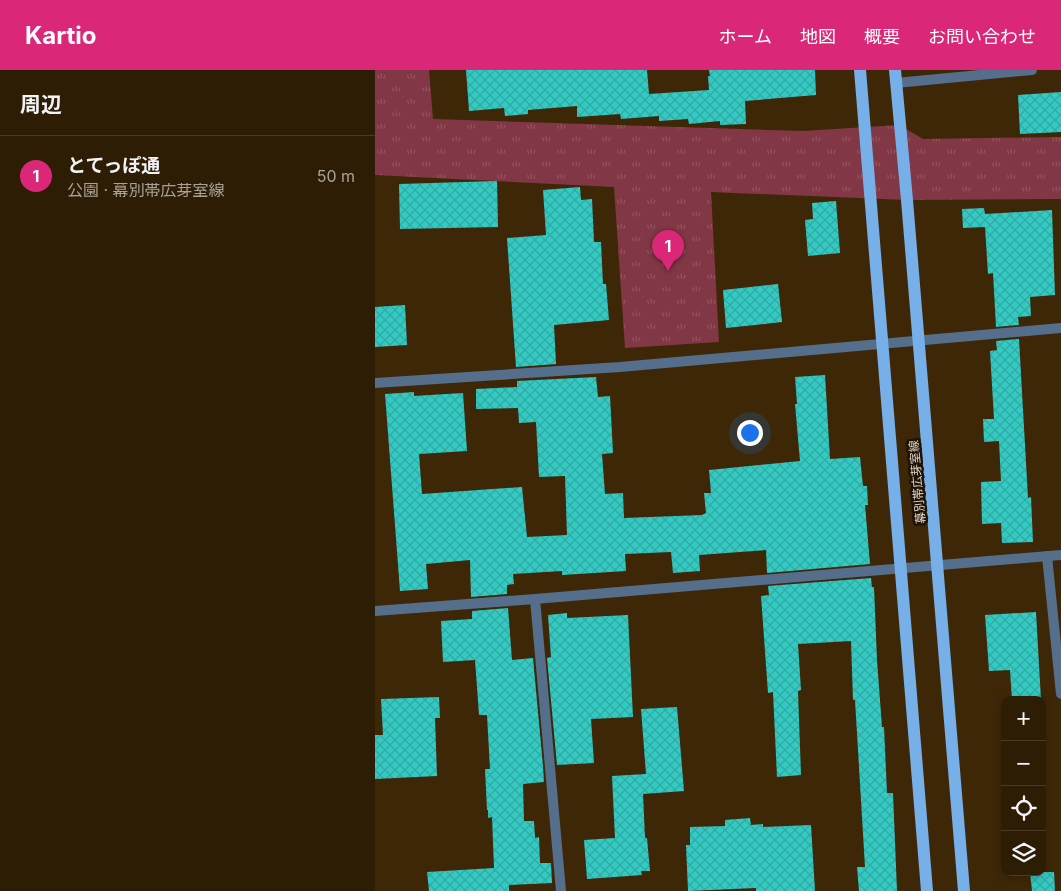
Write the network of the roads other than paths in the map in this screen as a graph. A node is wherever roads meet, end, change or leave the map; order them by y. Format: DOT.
graph roads {
  1 [pos="860,70"];
  2 [pos="1032,70"];
  3 [pos="895,76"];
  4 [pos="1061,328"];
  5 [pos="918,339"];
  6 [pos="881,344"];
  7 [pos="375,383"];
  8 [pos="1061,555"];
  9 [pos="1047,556"];
  10 [pos="938,566"];
  11 [pos="900,569"];
  12 [pos="535,599"];
  13 [pos="375,611"];
  14 [pos="1061,694"];
  15 [pos="561,891"];
  16 [pos="927,891"];
  17 [pos="964,891"];
  1 -- 6 [label="main road, 幕別帯広芽室線"];
  2 -- 3 [label="street"];
  3 -- 5 [label="main road, 幕別帯広芽室線"];
  4 -- 5 [label="street"];
  5 -- 6 [label="street"];
  5 -- 10 [label="main road, 幕別帯広芽室線"];
  6 -- 7 [label="street"];
  6 -- 11 [label="main road, 幕別帯広芽室線"];
  8 -- 9 [label="street"];
  9 -- 10 [label="street"];
  9 -- 14 [label="street"];
  10 -- 11 [label="street"];
  10 -- 17 [label="main road, 幕別帯広芽室線"];
  11 -- 12 [label="street"];
  11 -- 16 [label="main road, 幕別帯広芽室線"];
  12 -- 13 [label="street"];
  12 -- 15 [label="street"];
}
